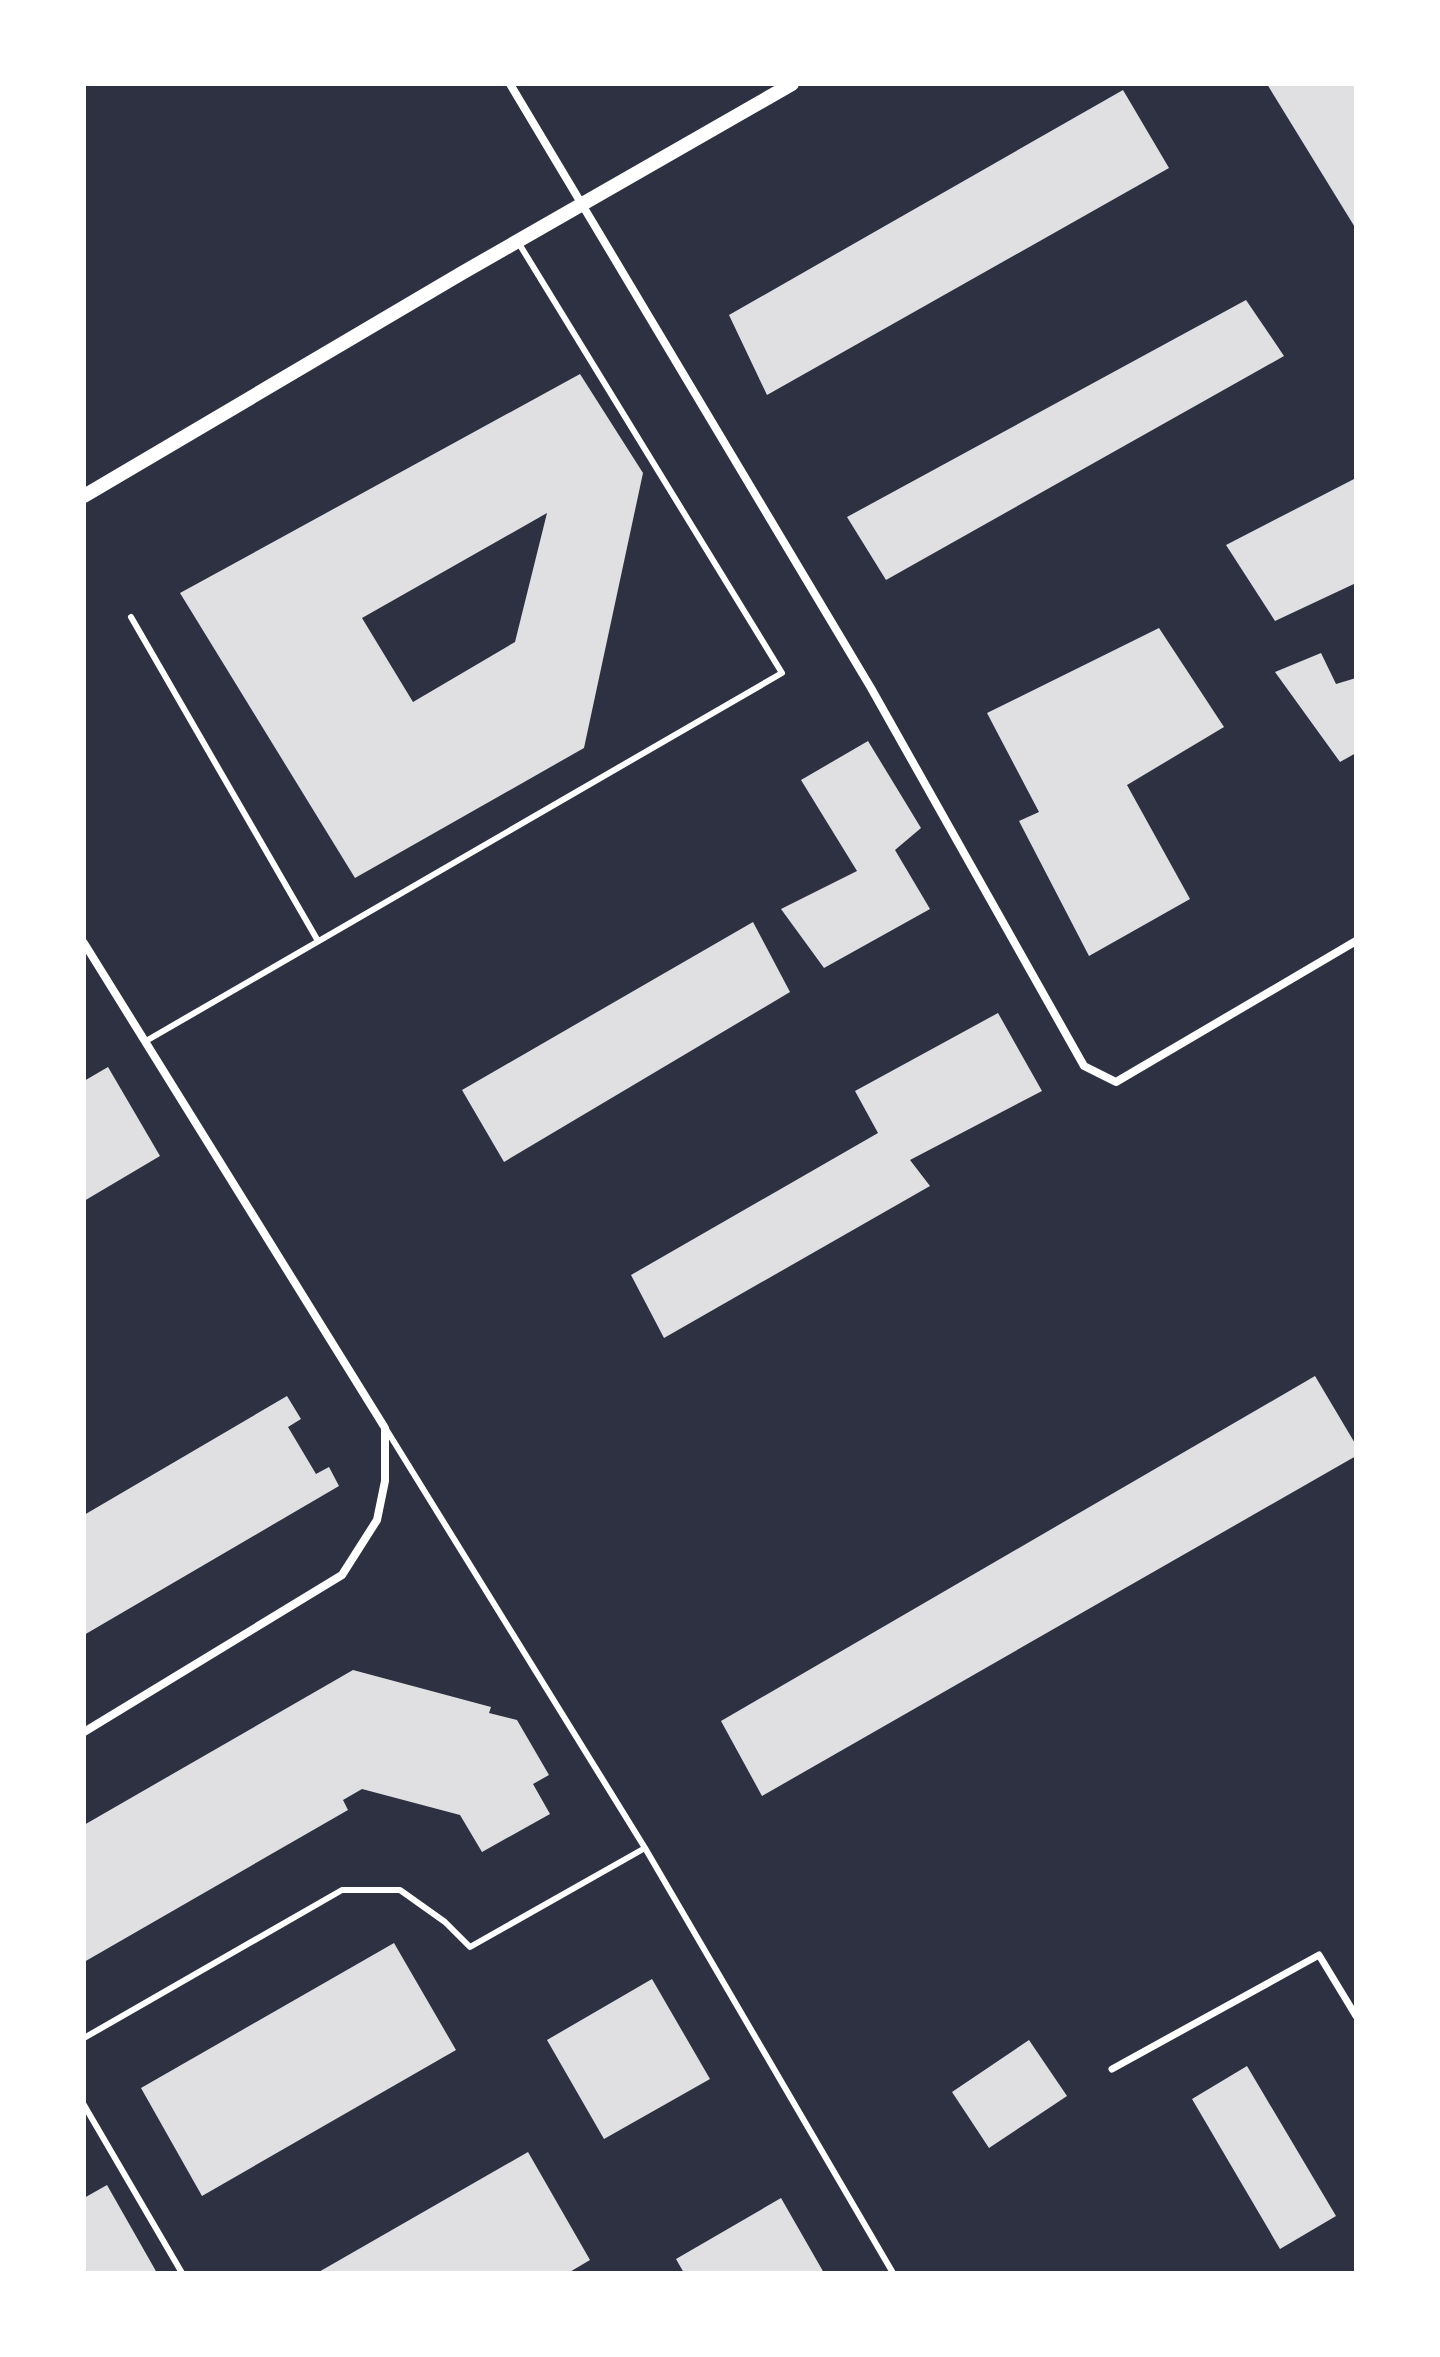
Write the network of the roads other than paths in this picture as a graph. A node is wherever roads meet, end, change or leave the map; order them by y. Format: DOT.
graph roads {
  1 [pos="510,84"];
  2 [pos="792,84"];
  3 [pos="582,204"];
  4 [pos="517,241"];
  5 [pos="84,496"];
  6 [pos="131,617"];
  7 [pos="318,941"];
  8 [pos="1356,941"];
  9 [pos="84,943"];
  10 [pos="146,1041"];
  11 [pos="385,1428"];
  12 [pos="84,1732"];
  13 [pos="645,1848"];
  14 [pos="1356,2016"];
  15 [pos="84,2038"];
  16 [pos="1112,2069"];
  17 [pos="84,2105"];
  18 [pos="182,2273"];
  19 [pos="893,2273"];
  1 -- 3 [label="street"];
  2 -- 3 [label="street"];
  3 -- 4 [label="street"];
  3 -- 8 [label="street"];
  4 -- 5 [label="street"];
  4 -- 7 [label="lane"];
  6 -- 7 [label="lane"];
  7 -- 10 [label="lane"];
  9 -- 10 [label="street"];
  10 -- 11 [label="street"];
  11 -- 12 [label="street"];
  11 -- 13 [label="lane"];
  13 -- 15 [label="lane"];
  13 -- 19 [label="lane"];
  14 -- 16 [label="street"];
  17 -- 18 [label="lane"];
}
